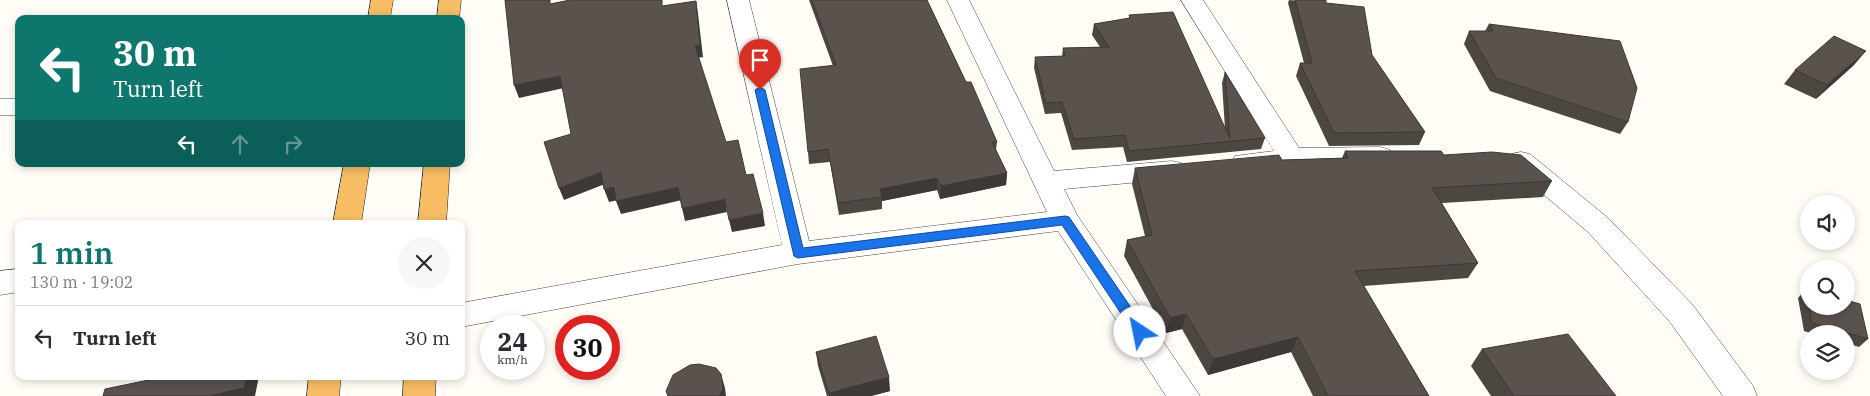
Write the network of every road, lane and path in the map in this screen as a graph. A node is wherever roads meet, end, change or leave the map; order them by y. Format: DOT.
graph roads {
  1 [pos="382,0"];
  2 [pos="450,0"];
  3 [pos="738,0"];
  4 [pos="958,0"];
  5 [pos="1192,0"];
  6 [pos="380,15"];
  7 [pos="448,15"];
  8 [pos="0,107"];
  9 [pos="15,107"];
  10 [pos="1409,156"];
  11 [pos="1494,158"];
  12 [pos="1292,159"];
  13 [pos="1223,165"];
  14 [pos="356,167"];
  15 [pos="437,167"];
  16 [pos="1194,168"];
  17 [pos="1046,181"];
  18 [pos="343,220"];
  19 [pos="432,220"];
  20 [pos="1065,220"];
  21 [pos="798,253"];
  22 [pos="15,281"];
  23 [pos="0,283"];
  24 [pos="465,314"];
  25 [pos="325,380"];
  26 [pos="420,380"];
  27 [pos="323,396"];
  28 [pos="419,396"];
  29 [pos="1184,396"];
  30 [pos="1741,396"];
  1 -- 6 [label="highway"];
  2 -- 7 [label="highway"];
  3 -- 21 [label="street"];
  4 -- 17 [label="street"];
  5 -- 12 [label="street"];
  8 -- 9 [label="street"];
  10 -- 12 [label="street"];
  11 -- 30 [label="street"];
  12 -- 13 [label="street"];
  14 -- 18 [label="highway"];
  15 -- 19 [label="highway"];
  16 -- 17 [label="street"];
  17 -- 20 [label="street"];
  20 -- 21 [label="street"];
  20 -- 29 [label="street"];
  21 -- 24 [label="street"];
  22 -- 23 [label="street"];
  25 -- 27 [label="highway"];
  26 -- 28 [label="highway"];
}
